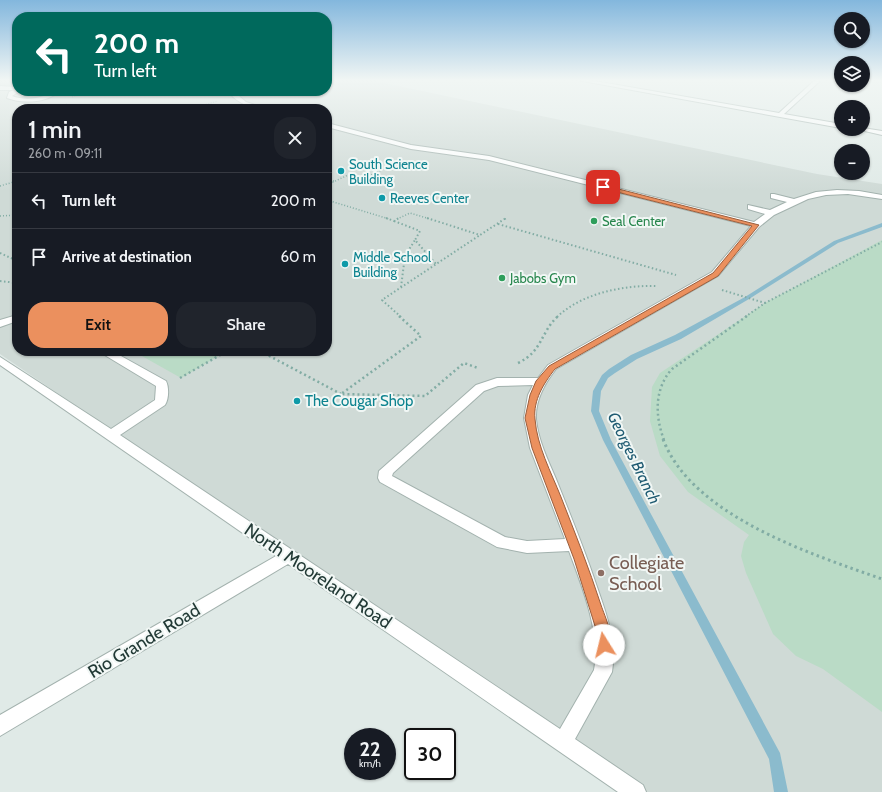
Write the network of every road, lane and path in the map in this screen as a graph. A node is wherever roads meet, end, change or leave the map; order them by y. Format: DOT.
graph roads {
  1 [pos="791,117"];
  2 [pos="834,125"];
  3 [pos="332,127"];
  4 [pos="870,131"];
  5 [pos="882,133"];
  6 [pos="404,157"];
  7 [pos="332,181"];
  8 [pos="336,181"];
  9 [pos="12,182"];
  10 [pos="332,183"];
  11 [pos="0,186"];
  12 [pos="774,196"];
  13 [pos="882,197"];
  14 [pos="332,202"];
  15 [pos="794,202"];
  16 [pos="752,207"];
  17 [pos="771,213"];
  18 [pos="0,216"];
  19 [pos="12,216"];
  20 [pos="3,217"];
  21 [pos="506,218"];
  22 [pos="0,219"];
  23 [pos="394,221"];
  24 [pos="498,224"];
  25 [pos="756,225"];
  26 [pos="480,235"];
  27 [pos="415,240"];
  28 [pos="882,242"];
  29 [pos="0,253"];
  30 [pos="12,259"];
  31 [pos="436,264"];
  32 [pos="676,276"];
  33 [pos="0,281"];
  34 [pos="12,282"];
  35 [pos="659,286"];
  36 [pos="401,287"];
  37 [pos="720,290"];
  38 [pos="764,303"];
  39 [pos="12,320"];
  40 [pos="0,324"];
  41 [pos="113,356"];
  42 [pos="218,356"];
  43 [pos="269,356"];
  44 [pos="0,360"];
  45 [pos="516,364"];
  46 [pos="481,370"];
  47 [pos="174,374"];
  48 [pos="540,381"];
  49 [pos="341,394"];
  50 [pos="111,435"];
  51 [pos="574,545"];
  52 [pos="288,556"];
  53 [pos="882,579"];
  54 [pos="0,726"];
  55 [pos="563,742"];
  56 [pos="636,792"];
  1 -- 2 [label="street"];
  3 -- 25 [label="street"];
  4 -- 5 [label="street"];
  6 -- 8 [label="path"];
  7 -- 8 [label="path"];
  8 -- 10 [label="path"];
  9 -- 11 [label="path"];
  12 -- 15 [label="street"];
  13 -- 15 [label="street"];
  14 -- 23 [label="path"];
  15 -- 17 [label="street"];
  16 -- 17 [label="street"];
  17 -- 25 [label="street"];
  18 -- 20 [label="path"];
  19 -- 20 [label="path"];
  20 -- 22 [label="path"];
  21 -- 24 [label="path"];
  23 -- 26 [label="path"];
  23 -- 27 [label="path"];
  24 -- 26 [label="path"];
  24 -- 32 [label="path"];
  25 -- 48 [label="street"];
  26 -- 31 [label="path"];
  27 -- 31 [label="path"];
  27 -- 36 [label="path"];
  28 -- 38 [label="path"];
  29 -- 30 [label="path"];
  31 -- 36 [label="path"];
  33 -- 34 [label="path"];
  35 -- 45 [label="path"];
  36 -- 49 [label="path"];
  37 -- 38 [label="path"];
  38 -- 53 [label="path"];
  39 -- 40 [label="street"];
  41 -- 50 [label="street"];
  42 -- 47 [label="path"];
  43 -- 49 [label="path"];
  44 -- 50 [label="street, North Mooreland Road"];
  46 -- 49 [label="path"];
  48 -- 51 [label="street"];
  48 -- 51 [label="street"];
  50 -- 52 [label="street, North Mooreland Road"];
  51 -- 55 [label="street"];
  52 -- 54 [label="street, Rio Grande Road"];
  52 -- 55 [label="street, North Mooreland Road"];
  55 -- 56 [label="street, North Mooreland Road"];
}
